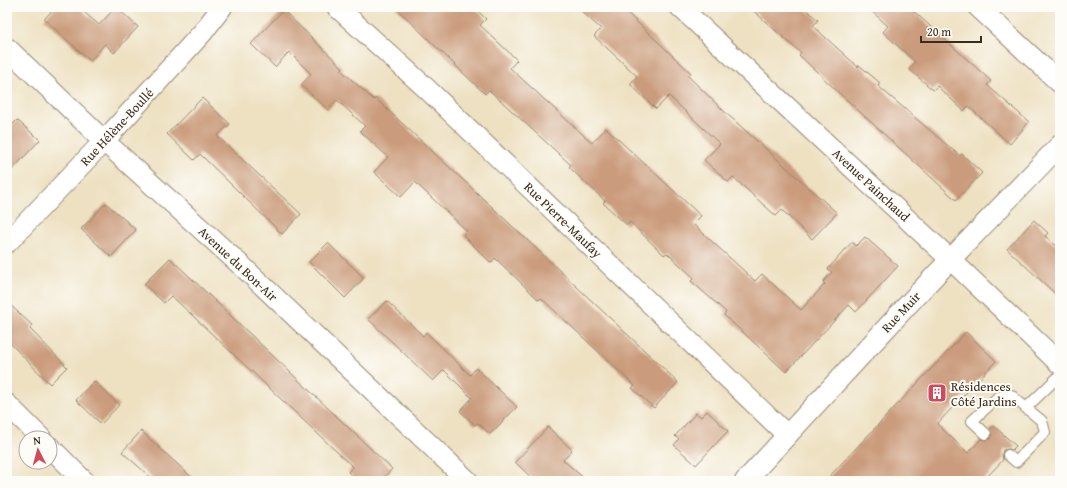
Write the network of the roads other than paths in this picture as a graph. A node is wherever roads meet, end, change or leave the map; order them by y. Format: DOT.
graph roads {
  1 [pos="222,7"];
  2 [pos="338,7"];
  3 [pos="680,7"];
  4 [pos="978,7"];
  5 [pos="7,48"];
  6 [pos="1060,83"];
  7 [pos="104,141"];
  8 [pos="1060,145"];
  9 [pos="7,243"];
  10 [pos="952,260"];
  11 [pos="1060,364"];
  12 [pos="1060,375"];
  13 [pos="7,404"];
  14 [pos="1026,408"];
  15 [pos="33,430"];
  16 [pos="986,434"];
  17 [pos="787,435"];
  18 [pos="58,455"];
  19 [pos="1008,455"];
  20 [pos="84,481"];
  21 [pos="468,481"];
  22 [pos="745,481"];
  1 -- 7 [label="street, Rue Hélène-Boullé"];
  2 -- 17 [label="street, Rue Pierre-Maufay"];
  3 -- 10 [label="street, Avenue Painchaud"];
  4 -- 6 [label="street"];
  5 -- 7 [label="street, Avenue du Bon-Air"];
  7 -- 9 [label="street, Rue Hélène-Boullé"];
  7 -- 21 [label="street, Avenue du Bon-Air"];
  8 -- 10 [label="street, Rue Muir"];
  10 -- 11 [label="street, Avenue Painchaud"];
  10 -- 17 [label="street, Rue Muir"];
  12 -- 14 [label="lane"];
  13 -- 15 [label="street"];
  14 -- 16 [label="lane"];
  14 -- 19 [label="lane"];
  17 -- 22 [label="street, Rue Muir"];
  18 -- 20 [label="street"];
}
